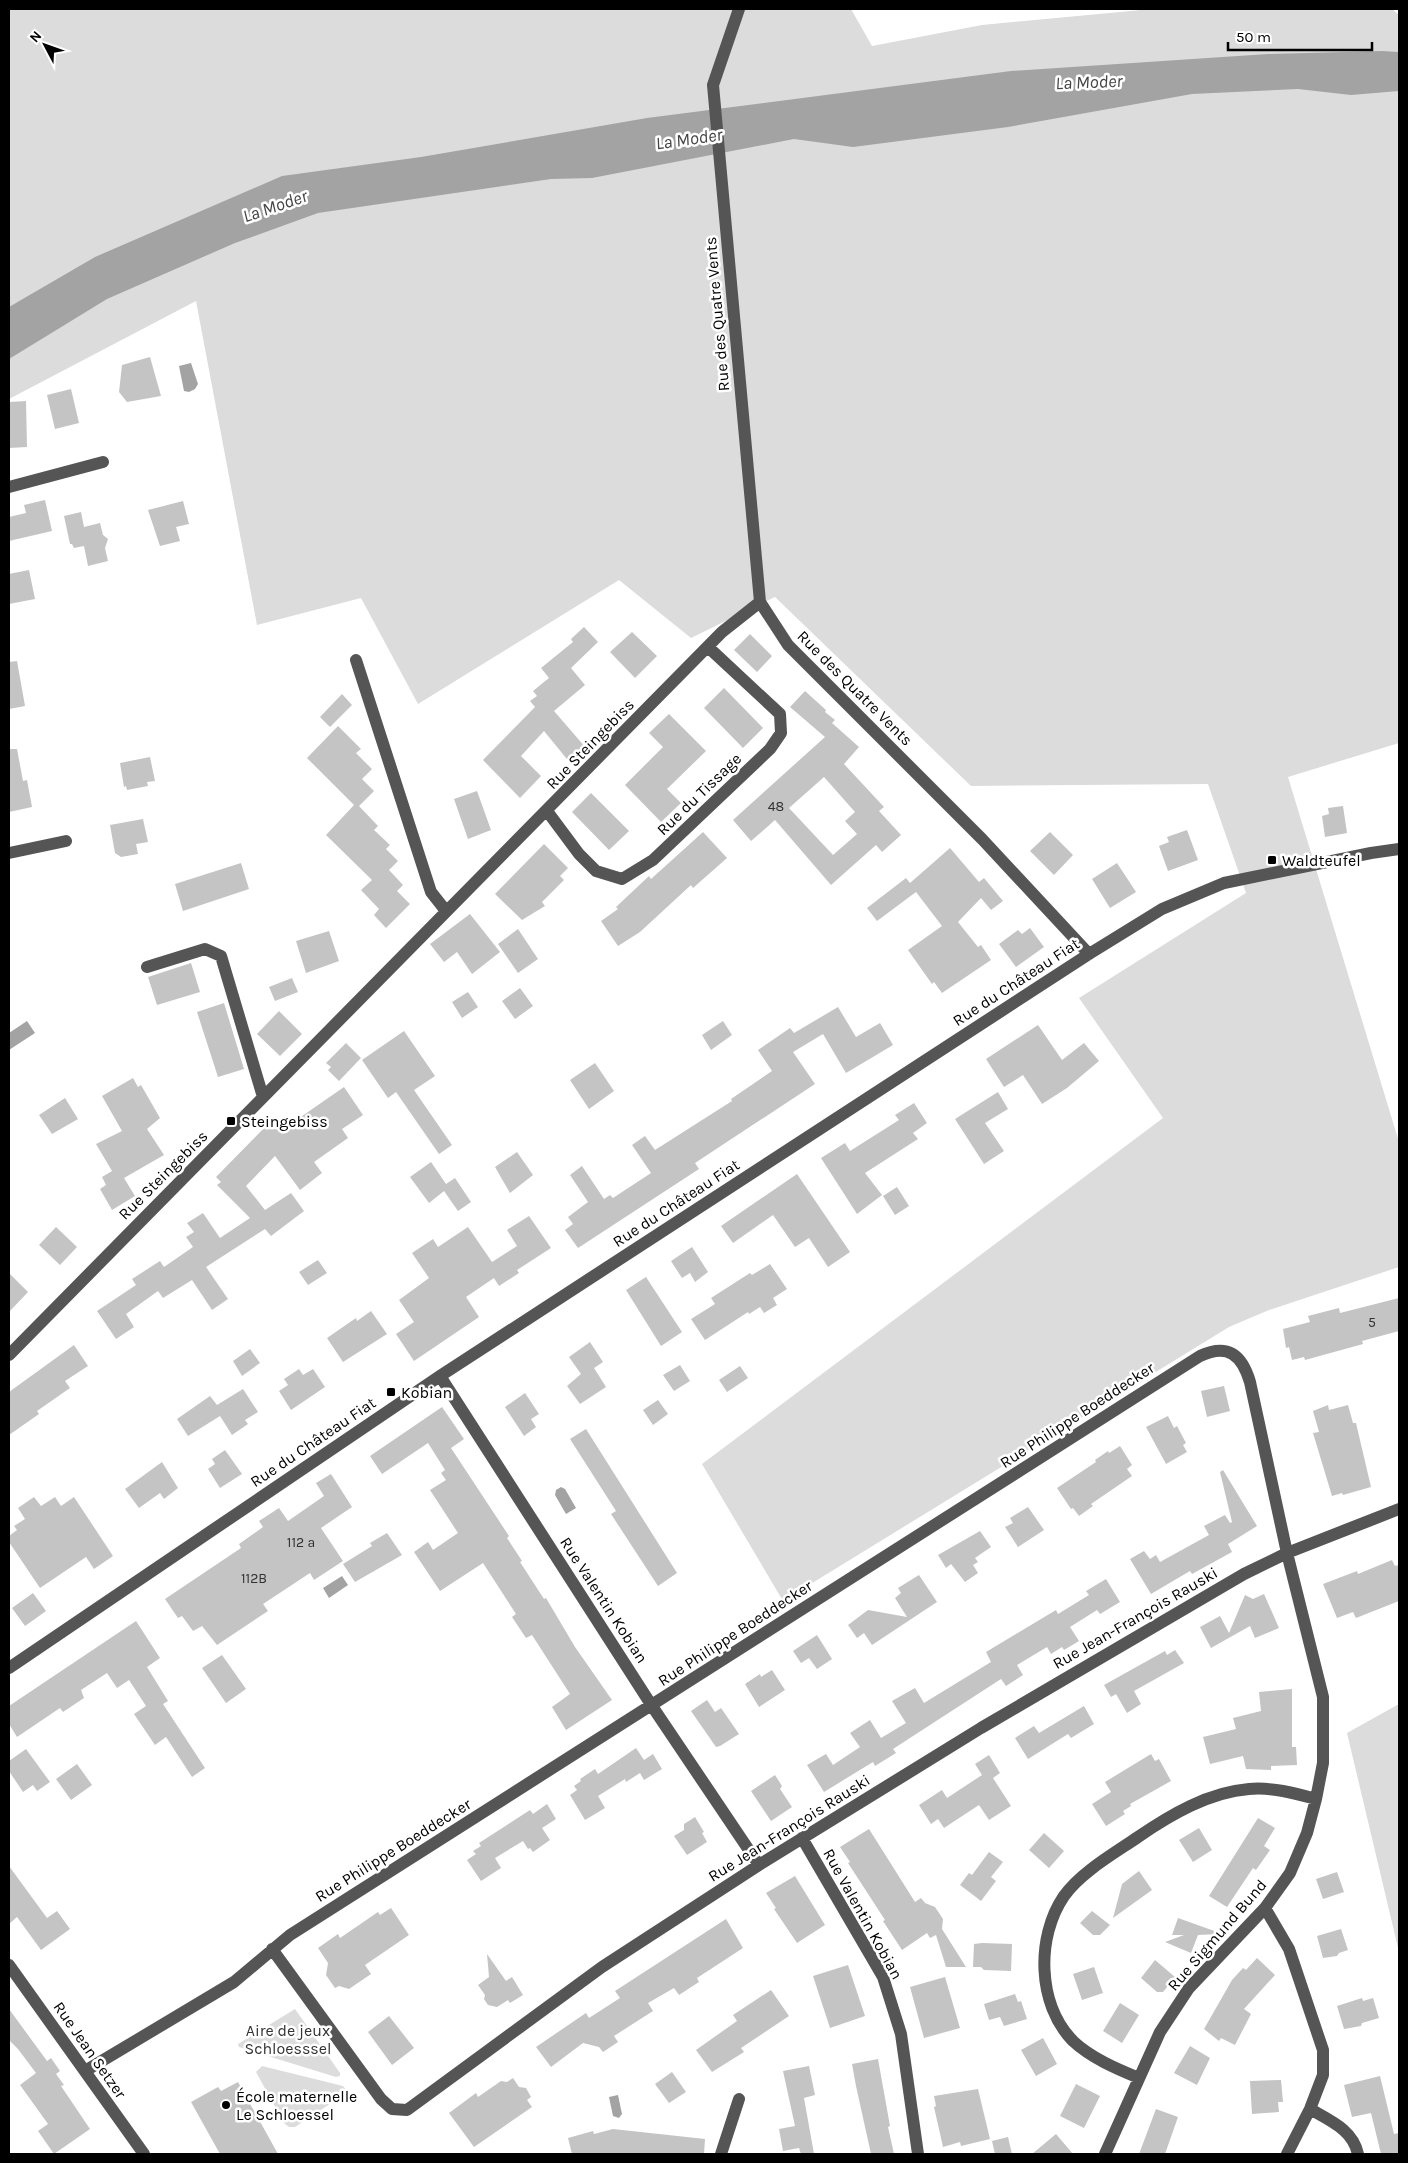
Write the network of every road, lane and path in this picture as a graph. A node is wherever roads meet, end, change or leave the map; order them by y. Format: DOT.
graph roads {
  1 [pos="739,9"];
  2 [pos="103,462"];
  3 [pos="9,488"];
  4 [pos="760,602"];
  5 [pos="708,646"];
  6 [pos="356,660"];
  7 [pos="547,811"];
  8 [pos="66,841"];
  9 [pos="1399,849"];
  10 [pos="9,853"];
  11 [pos="446,911"];
  12 [pos="1089,954"];
  13 [pos="147,967"];
  14 [pos="263,1096"];
  15 [pos="9,1355"];
  16 [pos="440,1376"];
  17 [pos="1399,1509"];
  18 [pos="1287,1553"];
  19 [pos="9,1668"];
  20 [pos="652,1706"];
  21 [pos="1316,1799"];
  22 [pos="802,1838"];
  23 [pos="759,1865"];
  24 [pos="1265,1908"];
  25 [pos="272,1949"];
  26 [pos="9,1965"];
  27 [pos="19,1979"];
  28 [pos="9,1988"];
  29 [pos="85,2071"];
  30 [pos="1139,2078"];
  31 [pos="739,2099"];
  32 [pos="1310,2109"];
  33 [pos="144,2154"];
  34 [pos="721,2154"];
  35 [pos="918,2154"];
  36 [pos="1105,2154"];
  37 [pos="1287,2154"];
  38 [pos="1358,2154"];
  1 -- 4 [label="street, Rue des Quatre Vents"];
  2 -- 3 [label="street"];
  4 -- 5 [label="street, Rue Steingebiss"];
  4 -- 12 [label="street, Rue des Quatre Vents"];
  5 -- 7 [label="street, Rue Steingebiss"];
  5 -- 7 [label="street, Rue du Tissage"];
  6 -- 11 [label="street"];
  7 -- 11 [label="street, Rue Steingebiss"];
  8 -- 10 [label="street"];
  9 -- 12 [label="street, Rue du Château Fiat"];
  11 -- 14 [label="street, Rue Steingebiss"];
  12 -- 16 [label="street, Rue du Château Fiat"];
  13 -- 14 [label="street"];
  14 -- 15 [label="street, Rue Steingebiss"];
  16 -- 19 [label="street, Rue du Château Fiat"];
  16 -- 20 [label="street, Rue Valentin Kobian"];
  17 -- 18 [label="street, Rue Jean-François Rauski"];
  18 -- 20 [label="street, Rue Philippe Boeddecker"];
  18 -- 21 [label="street, Rue Sigmund Bund"];
  18 -- 22 [label="street, Rue Jean-François Rauski"];
  20 -- 23 [label="street, Rue Valentin Kobian"];
  20 -- 25 [label="street, Rue Philippe Boeddecker"];
  21 -- 24 [label="street, Rue Sigmund Bund"];
  21 -- 30 [label="street"];
  22 -- 23 [label="street, Rue Jean-François Rauski"];
  22 -- 35 [label="street, Rue Valentin Kobian"];
  23 -- 25 [label="street, Rue Jean-François Rauski"];
  24 -- 30 [label="street, Rue Sigmund Bund"];
  24 -- 32 [label="street"];
  25 -- 29 [label="street, Rue Philippe Boeddecker"];
  26 -- 27 [label="street, Rue Jean Setzer"];
  27 -- 28 [label="street"];
  27 -- 29 [label="street, Rue Jean Setzer"];
  29 -- 33 [label="street, Rue Jean Setzer"];
  30 -- 36 [label="street, Rue Sigmund Bund"];
  31 -- 34 [label="street"];
  32 -- 37 [label="street"];
  32 -- 38 [label="street"];
}
